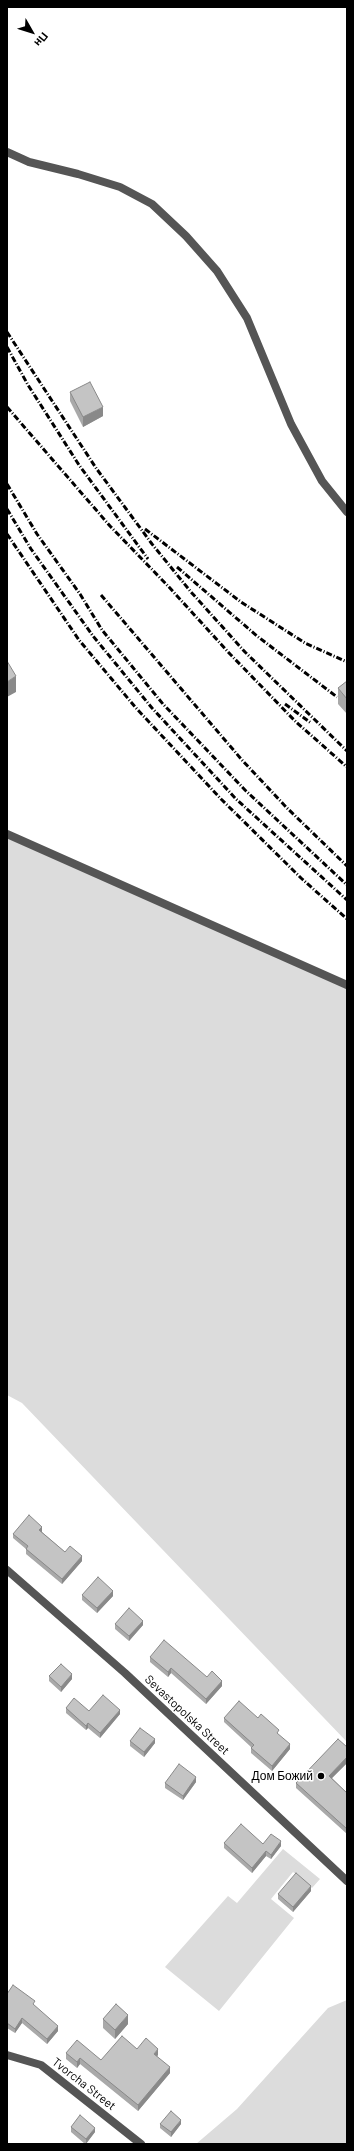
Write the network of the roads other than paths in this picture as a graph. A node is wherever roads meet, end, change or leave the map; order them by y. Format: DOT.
graph roads {
  1 [pos="7,152"];
  2 [pos="347,512"];
  3 [pos="7,834"];
  4 [pos="347,985"];
  5 [pos="7,1570"];
  6 [pos="347,1881"];
  7 [pos="7,2055"];
  8 [pos="141,2144"];
  1 -- 2 [label="street"];
  3 -- 4 [label="street"];
  5 -- 6 [label="street, Sevastopolska Street"];
  7 -- 8 [label="street, Tvorcha Street"];
}
